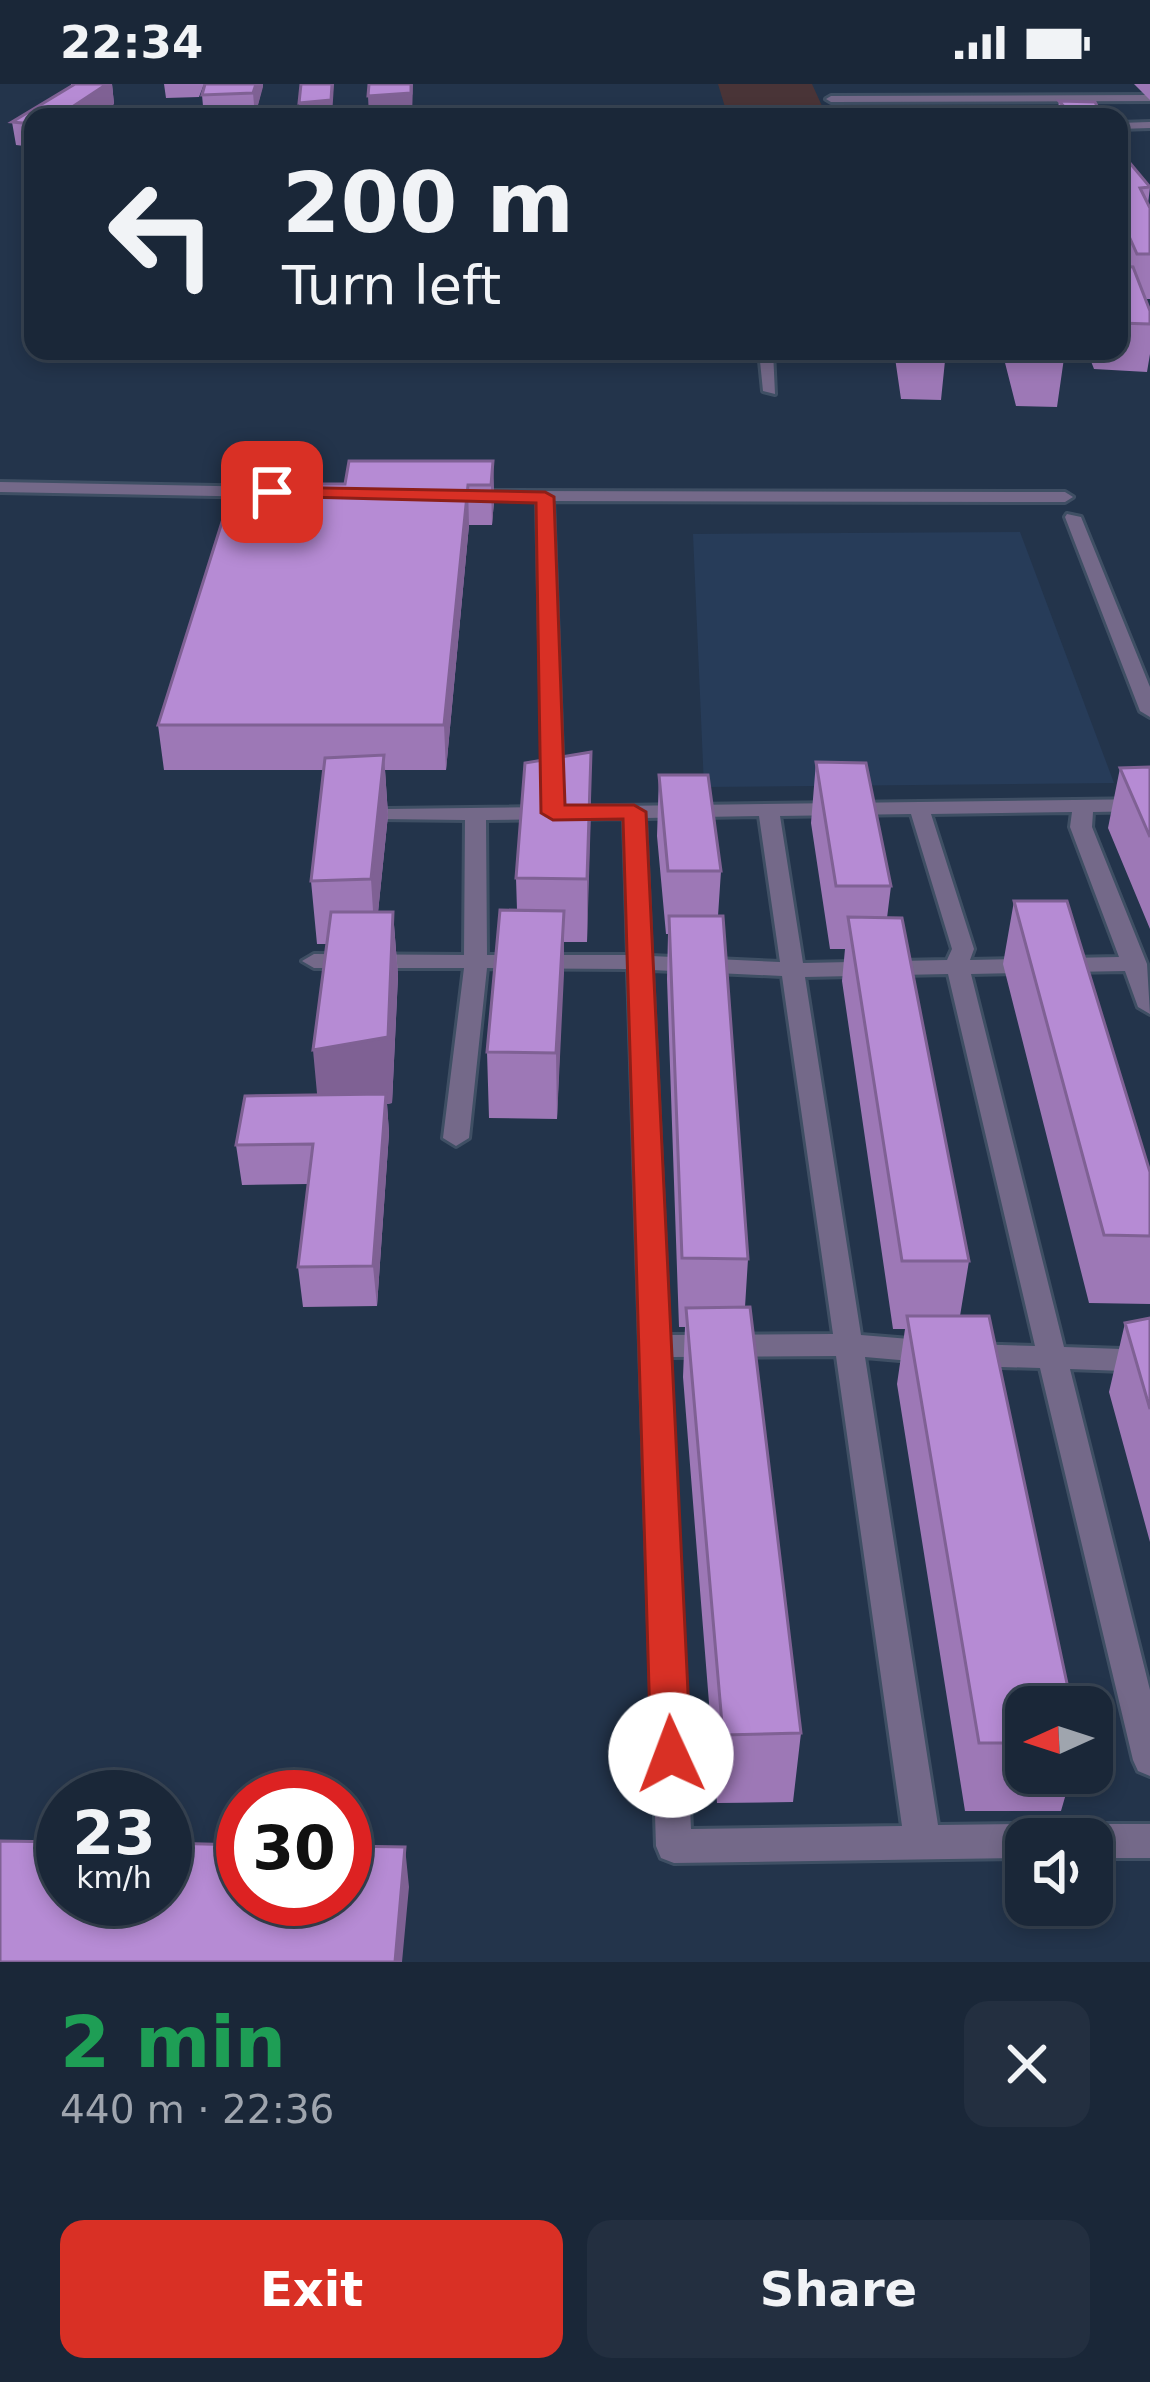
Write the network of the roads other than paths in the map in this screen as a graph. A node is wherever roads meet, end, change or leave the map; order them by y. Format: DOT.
graph roads {
  1 [pos="823,84"];
  2 [pos="1042,84"];
  3 [pos="1052,98"];
  4 [pos="1150,98"];
  5 [pos="831,99"];
  6 [pos="834,108"];
  7 [pos="1059,108"];
  8 [pos="767,360"];
  9 [pos="770,391"];
  10 [pos="0,487"];
  11 [pos="284,493"];
  12 [pos="450,496"];
  13 [pos="545,497"];
  14 [pos="1065,497"];
  15 [pos="1073,518"];
  16 [pos="1150,711"];
  17 [pos="1150,805"];
  18 [pos="1083,806"];
  19 [pos="919,808"];
  20 [pos="769,810"];
  21 [pos="634,812"];
  22 [pos="521,813"];
  23 [pos="553,813"];
  24 [pos="388,815"];
  25 [pos="314,961"];
  26 [pos="476,961"];
  27 [pos="640,962"];
  28 [pos="1135,964"];
  29 [pos="957,965"];
  30 [pos="793,970"];
  31 [pos="1150,1007"];
  32 [pos="456,1138"];
  33 [pos="654,1346"];
  34 [pos="848,1346"];
  35 [pos="1053,1361"];
  36 [pos="1150,1361"];
  37 [pos="1150,1760"];
  38 [pos="922,1840"];
  39 [pos="1005,1840"];
  40 [pos="1113,1840"];
  41 [pos="1150,1840"];
  1 -- 5 [label="street"];
  2 -- 3 [label="street"];
  3 -- 4 [label="street"];
  3 -- 5 [label="street"];
  3 -- 7 [label="street"];
  5 -- 6 [label="street"];
  8 -- 9 [label="street"];
  10 -- 11 [label="street"];
  12 -- 13 [label="street"];
  13 -- 14 [label="street"];
  13 -- 23 [label="street"];
  15 -- 16 [label="street"];
  17 -- 18 [label="street"];
  18 -- 19 [label="street"];
  18 -- 28 [label="street"];
  19 -- 20 [label="street"];
  19 -- 29 [label="street"];
  20 -- 21 [label="street"];
  20 -- 30 [label="street"];
  21 -- 23 [label="street"];
  21 -- 27 [label="street"];
  22 -- 23 [label="street"];
  22 -- 24 [label="street"];
  22 -- 26 [label="street"];
  25 -- 26 [label="street"];
  26 -- 27 [label="street"];
  26 -- 32 [label="street"];
  27 -- 30 [label="street"];
  27 -- 33 [label="street"];
  28 -- 29 [label="street"];
  28 -- 31 [label="street"];
  29 -- 30 [label="street"];
  29 -- 35 [label="street"];
  30 -- 34 [label="street"];
  33 -- 34 [label="street"];
  33 -- 38 [label="street"];
  34 -- 35 [label="street"];
  34 -- 38 [label="street"];
  35 -- 36 [label="street"];
  35 -- 37 [label="street"];
  38 -- 39 [label="street"];
  40 -- 41 [label="street"];
}
